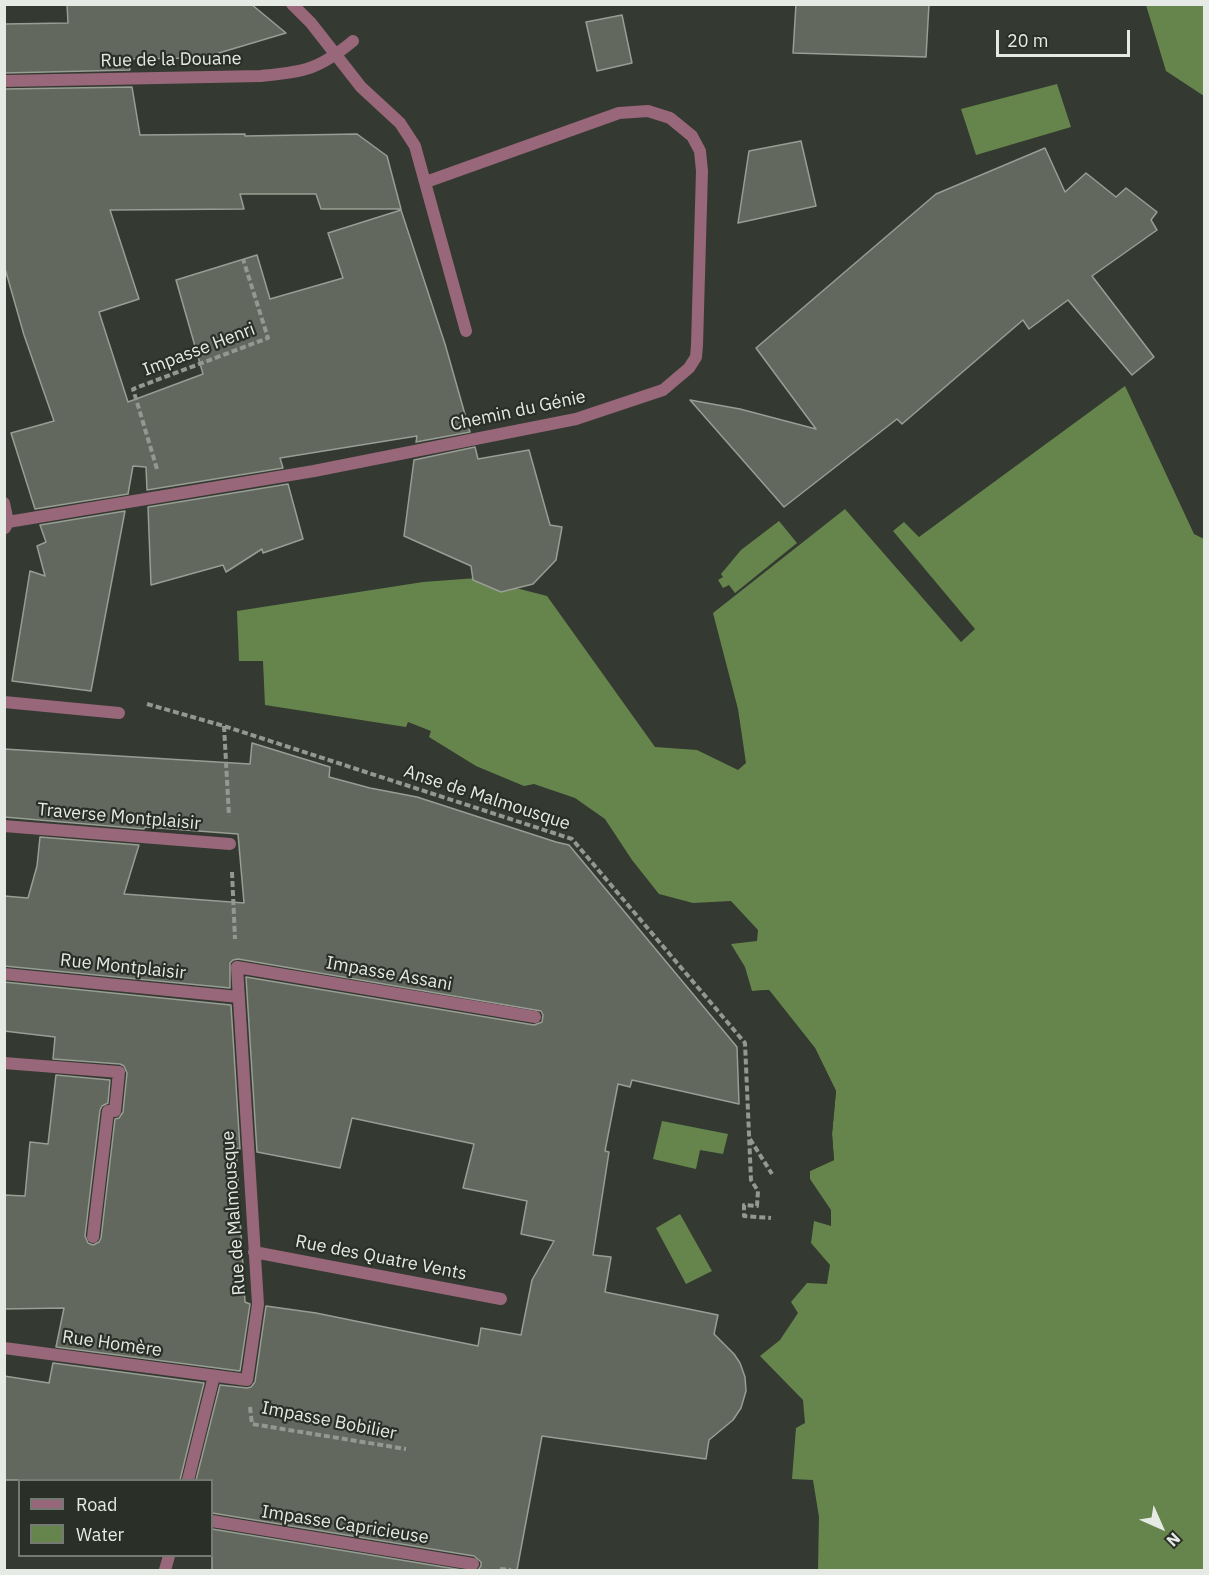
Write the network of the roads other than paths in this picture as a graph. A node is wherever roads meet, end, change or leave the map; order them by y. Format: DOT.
graph roads {
  1 [pos="292,4"];
  2 [pos="353,40"];
  3 [pos="335,56"];
  4 [pos="4,81"];
  5 [pos="426,182"];
  6 [pos="466,331"];
  7 [pos="4,503"];
  8 [pos="6,526"];
  9 [pos="4,702"];
  10 [pos="119,713"];
  11 [pos="4,826"];
  12 [pos="230,844"];
  13 [pos="237,967"];
  14 [pos="4,974"];
  15 [pos="239,997"];
  16 [pos="535,1017"];
  17 [pos="4,1064"];
  18 [pos="93,1237"];
  19 [pos="255,1252"];
  20 [pos="501,1299"];
  21 [pos="4,1348"];
  22 [pos="214,1376"];
  23 [pos="188,1479"];
  24 [pos="213,1521"];
  25 [pos="473,1564"];
  1 -- 3 [label="street"];
  2 -- 3 [label="street, Rue de la Douane"];
  3 -- 4 [label="street, Rue de la Douane"];
  3 -- 5 [label="street"];
  5 -- 6 [label="street"];
  5 -- 8 [label="street, Chemin du Génie"];
  7 -- 8 [label="street"];
  9 -- 10 [label="street"];
  11 -- 12 [label="street, Traverse Montplaisir"];
  13 -- 15 [label="street, Rue de Malmousque"];
  13 -- 16 [label="street, Impasse Assani"];
  14 -- 15 [label="street, Rue Montplaisir"];
  15 -- 19 [label="street, Rue de Malmousque"];
  17 -- 18 [label="street"];
  19 -- 20 [label="street, Rue des Quatre Vents"];
  19 -- 22 [label="street, Rue de Malmousque"];
  21 -- 22 [label="street, Rue Homère"];
  22 -- 23 [label="street"];
  24 -- 25 [label="street, Impasse Capricieuse"];
}
